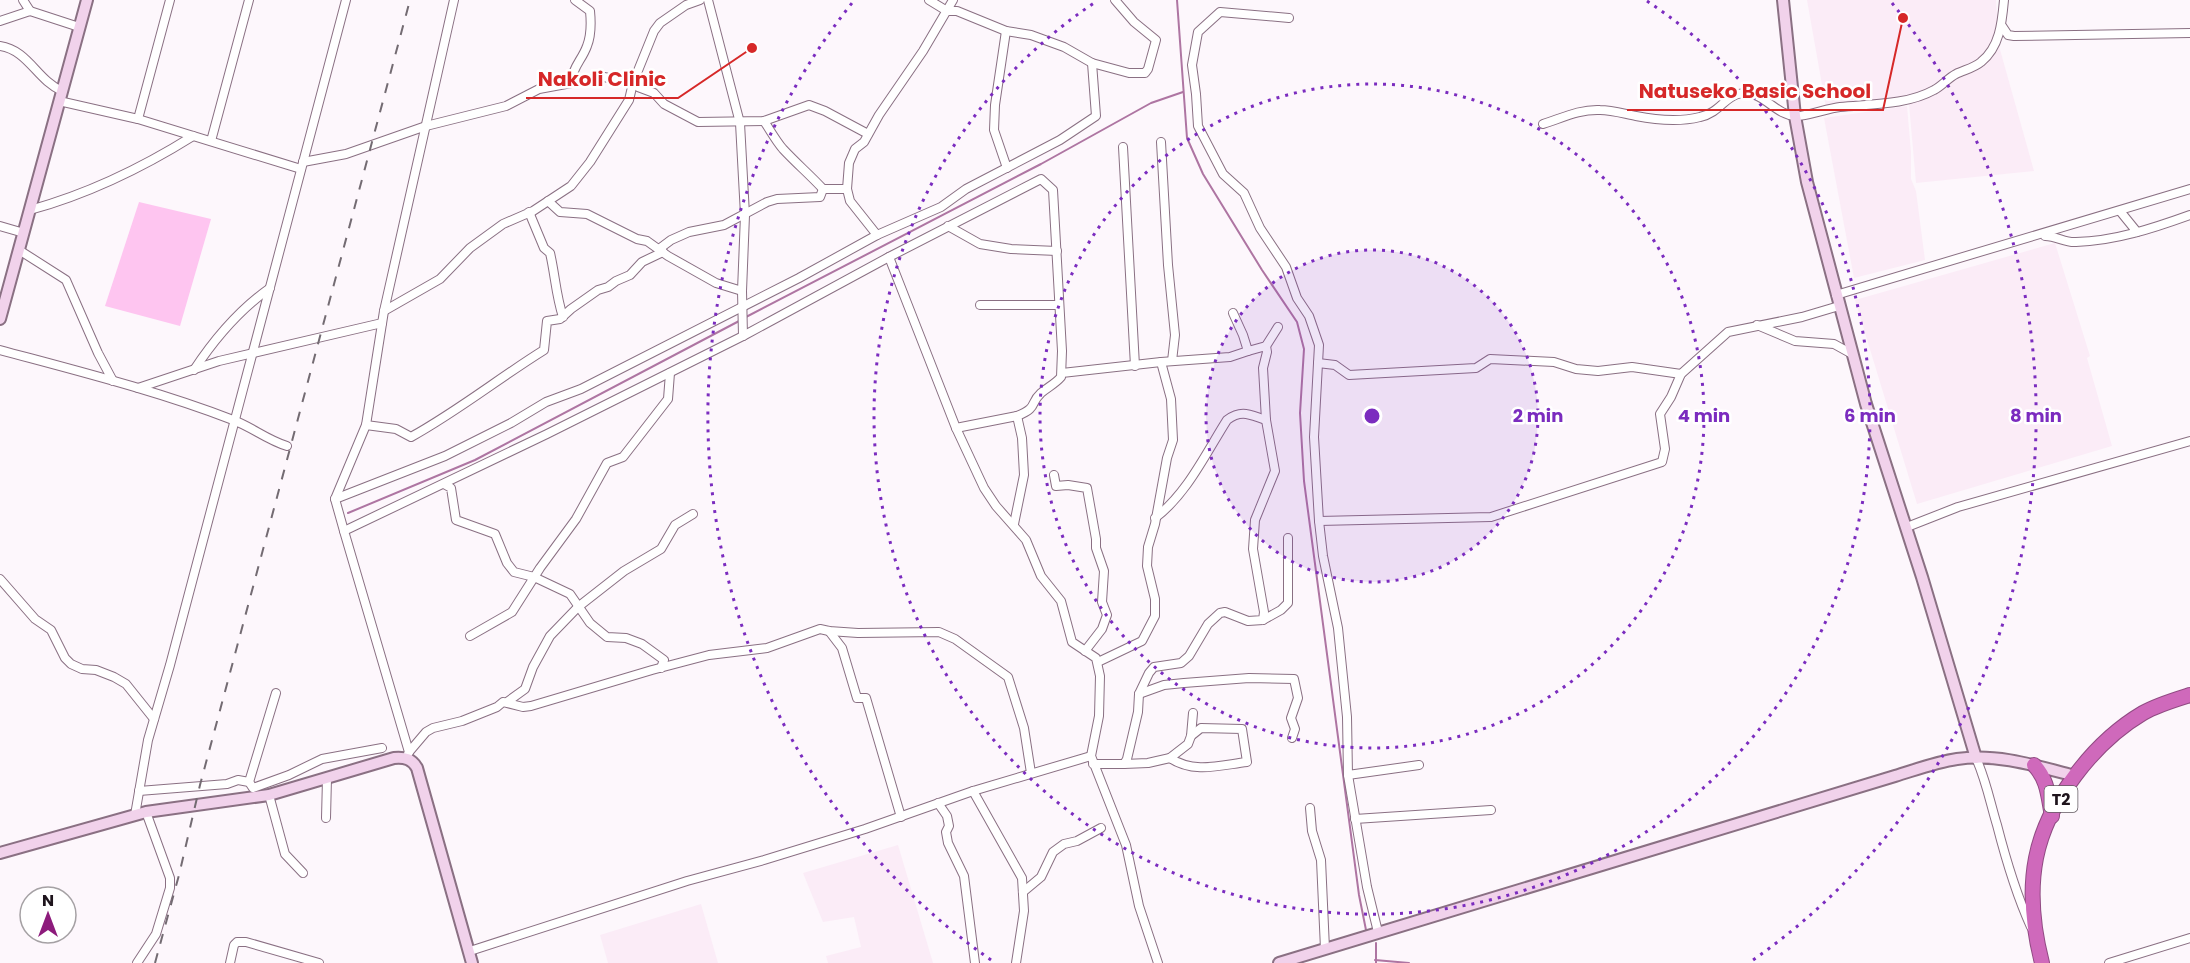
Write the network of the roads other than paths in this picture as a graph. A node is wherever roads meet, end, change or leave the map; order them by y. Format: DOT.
graph roads {
  1 [pos="23,0"];
  2 [pos="87,0"];
  3 [pos="170,0"];
  4 [pos="249,0"];
  5 [pos="346,0"];
  6 [pos="454,0"];
  7 [pos="575,0"];
  8 [pos="700,0"];
  9 [pos="708,0"];
  10 [pos="929,0"];
  11 [pos="953,0"];
  12 [pos="1115,0"];
  13 [pos="1783,0"];
  14 [pos="2004,0"];
  15 [pos="30,10"];
  16 [pos="947,10"];
  17 [pos="1289,18"];
  18 [pos="0,21"];
  19 [pos="2002,26"];
  20 [pos="80,27"];
  21 [pos="1006,31"];
  22 [pos="2190,33"];
  23 [pos="2014,36"];
  24 [pos="0,42"];
  25 [pos="1995,44"];
  26 [pos="0,47"];
  27 [pos="1092,63"];
  28 [pos="571,82"];
  29 [pos="633,82"];
  30 [pos="60,96"];
  31 [pos="1796,116"];
  32 [pos="138,119"];
  33 [pos="764,121"];
  34 [pos="740,123"];
  35 [pos="1544,124"];
  36 [pos="426,126"];
  37 [pos="868,134"];
  38 [pos="193,136"];
  39 [pos="211,141"];
  40 [pos="1161,142"];
  41 [pos="1123,147"];
  42 [pos="302,165"];
  43 [pos="1006,168"];
  44 [pos="823,189"];
  45 [pos="846,189"];
  46 [pos="2190,189"];
  47 [pos="548,201"];
  48 [pos="30,210"];
  49 [pos="2120,211"];
  50 [pos="529,212"];
  51 [pos="745,215"];
  52 [pos="2190,216"];
  53 [pos="0,226"];
  54 [pos="948,226"];
  55 [pos="2137,232"];
  56 [pos="24,233"];
  57 [pos="877,235"];
  58 [pos="2038,236"];
  59 [pos="19,250"];
  60 [pos="661,251"];
  61 [pos="1057,251"];
  62 [pos="889,257"];
  63 [pos="270,288"];
  64 [pos="742,291"];
  65 [pos="1838,300"];
  66 [pos="981,305"];
  67 [pos="1059,305"];
  68 [pos="743,307"];
  69 [pos="384,311"];
  70 [pos="1233,313"];
  71 [pos="563,317"];
  72 [pos="0,319"];
  73 [pos="382,323"];
  74 [pos="1757,325"];
  75 [pos="1278,327"];
  76 [pos="743,336"];
  77 [pos="1266,346"];
  78 [pos="0,350"];
  79 [pos="1248,351"];
  80 [pos="252,354"];
  81 [pos="1852,354"];
  82 [pos="1172,361"];
  83 [pos="1161,362"];
  84 [pos="1318,363"];
  85 [pos="1135,366"];
  86 [pos="194,370"];
  87 [pos="670,373"];
  88 [pos="1062,373"];
  89 [pos="1681,374"];
  90 [pos="113,381"];
  91 [pos="138,388"];
  92 [pos="1017,416"];
  93 [pos="235,420"];
  94 [pos="1266,420"];
  95 [pos="366,425"];
  96 [pos="956,428"];
  97 [pos="2190,441"];
  98 [pos="287,446"];
  99 [pos="1054,475"];
  100 [pos="444,484"];
  101 [pos="335,499"];
  102 [pos="693,514"];
  103 [pos="1155,518"];
  104 [pos="1319,521"];
  105 [pos="1014,524"];
  106 [pos="1907,527"];
  107 [pos="344,531"];
  108 [pos="1288,538"];
  109 [pos="534,577"];
  110 [pos="0,579"];
  111 [pos="578,607"];
  112 [pos="1263,620"];
  113 [pos="829,631"];
  114 [pos="470,636"];
  115 [pos="1085,651"];
  116 [pos="1098,663"];
  117 [pos="661,668"];
  118 [pos="276,693"];
  119 [pos="1139,694"];
  120 [pos="2190,695"];
  121 [pos="507,702"];
  122 [pos="1193,713"];
  123 [pos="154,719"];
  124 [pos="1191,736"];
  125 [pos="1292,738"];
  126 [pos="382,748"];
  127 [pos="408,755"];
  128 [pos="1170,758"];
  129 [pos="1976,758"];
  130 [pos="1092,760"];
  131 [pos="1124,764"];
  132 [pos="1419,765"];
  133 [pos="2034,765"];
  134 [pos="1031,773"];
  135 [pos="1348,775"];
  136 [pos="2075,776"];
  137 [pos="327,778"];
  138 [pos="249,782"];
  139 [pos="139,791"];
  140 [pos="974,791"];
  141 [pos="270,795"];
  142 [pos="938,803"];
  143 [pos="1310,808"];
  144 [pos="1491,810"];
  145 [pos="141,813"];
  146 [pos="2052,816"];
  147 [pos="901,817"];
  148 [pos="326,818"];
  149 [pos="1355,819"];
  150 [pos="1101,828"];
  151 [pos="0,853"];
  152 [pos="303,873"];
  153 [pos="1023,892"];
  154 [pos="1378,932"];
  155 [pos="2035,934"];
  156 [pos="2190,938"];
  157 [pos="1325,950"];
  158 [pos="470,951"];
  159 [pos="292,959"];
  160 [pos="137,963"];
  161 [pos="230,963"];
  162 [pos="319,963"];
  163 [pos="472,963"];
  164 [pos="975,963"];
  165 [pos="1016,963"];
  166 [pos="1158,963"];
  167 [pos="1279,963"];
  168 [pos="2042,963"];
  169 [pos="2109,963"];
  1 -- 15 [label="street"];
  2 -- 20 [label="street"];
  3 -- 32 [label="street"];
  4 -- 39 [label="street"];
  5 -- 42 [label="street"];
  6 -- 36 [label="street"];
  7 -- 28 [label="street"];
  8 -- 29 [label="street"];
  9 -- 34 [label="street"];
  10 -- 16 [label="street"];
  11 -- 16 [label="street"];
  12 -- 27 [label="street"];
  13 -- 31 [label="street"];
  14 -- 19 [label="street"];
  15 -- 18 [label="street"];
  15 -- 20 [label="street"];
  16 -- 21 [label="street"];
  16 -- 37 [label="street"];
  17 -- 84 [label="street"];
  19 -- 23 [label="street"];
  19 -- 25 [label="street"];
  20 -- 30 [label="street"];
  21 -- 27 [label="street"];
  21 -- 43 [label="street"];
  22 -- 23 [label="street"];
  23 -- 25 [label="street"];
  24 -- 26 [label="street"];
  25 -- 31 [label="street"];
  26 -- 30 [label="street"];
  27 -- 43 [label="street"];
  28 -- 29 [label="street"];
  28 -- 36 [label="street"];
  29 -- 34 [label="street"];
  29 -- 47 [label="street"];
  30 -- 32 [label="street"];
  30 -- 48 [label="street"];
  31 -- 35 [label="street"];
  31 -- 65 [label="street"];
  32 -- 38 [label="street"];
  33 -- 34 [label="street"];
  33 -- 37 [label="street"];
  33 -- 44 [label="street"];
  34 -- 51 [label="street"];
  36 -- 42 [label="street"];
  36 -- 69 [label="street"];
  37 -- 45 [label="street"];
  38 -- 39 [label="street"];
  38 -- 48 [label="street"];
  39 -- 42 [label="street"];
  40 -- 82 [label="street"];
  41 -- 85 [label="street"];
  42 -- 63 [label="street"];
  43 -- 57 [label="street"];
  44 -- 45 [label="street"];
  44 -- 51 [label="street"];
  45 -- 57 [label="street"];
  46 -- 49 [label="street"];
  47 -- 50 [label="street"];
  47 -- 60 [label="street"];
  48 -- 56 [label="street"];
  49 -- 55 [label="street"];
  49 -- 58 [label="street"];
  50 -- 69 [label="street"];
  50 -- 71 [label="street"];
  51 -- 60 [label="street"];
  51 -- 64 [label="street"];
  52 -- 55 [label="street"];
  53 -- 56 [label="street"];
  54 -- 61 [label="street"];
  54 -- 61 [label="street"];
  54 -- 62 [label="street"];
  55 -- 58 [label="street"];
  56 -- 59 [label="street"];
  57 -- 68 [label="street"];
  58 -- 65 [label="street"];
  59 -- 72 [label="street"];
  59 -- 90 [label="street"];
  60 -- 64 [label="street"];
  60 -- 71 [label="street"];
  61 -- 67 [label="street"];
  62 -- 76 [label="street"];
  62 -- 96 [label="street"];
  63 -- 80 [label="street"];
  63 -- 86 [label="street"];
  64 -- 68 [label="street"];
  65 -- 74 [label="street"];
  65 -- 81 [label="street"];
  66 -- 67 [label="street"];
  67 -- 88 [label="street"];
  68 -- 76 [label="street"];
  68 -- 101 [label="street"];
  69 -- 73 [label="street"];
  70 -- 79 [label="street"];
  71 -- 95 [label="street"];
  73 -- 80 [label="street"];
  73 -- 95 [label="street"];
  74 -- 81 [label="street"];
  74 -- 89 [label="street"];
  75 -- 77 [label="street"];
  76 -- 87 [label="street"];
  77 -- 79 [label="street"];
  77 -- 94 [label="street"];
  78 -- 90 [label="street"];
  79 -- 82 [label="street"];
  80 -- 86 [label="street"];
  80 -- 93 [label="street"];
  81 -- 106 [label="street"];
  82 -- 83 [label="street"];
  83 -- 85 [label="street"];
  83 -- 103 [label="street"];
  84 -- 89 [label="street"];
  84 -- 104 [label="street"];
  85 -- 88 [label="street"];
  86 -- 91 [label="street"];
  87 -- 100 [label="street"];
  87 -- 109 [label="street"];
  88 -- 92 [label="street"];
  89 -- 104 [label="street"];
  90 -- 91 [label="street"];
  91 -- 93 [label="street"];
  92 -- 96 [label="street"];
  92 -- 105 [label="street"];
  93 -- 98 [label="street"];
  93 -- 123 [label="street"];
  94 -- 103 [label="street"];
  94 -- 112 [label="street"];
  95 -- 101 [label="street"];
  96 -- 105 [label="street"];
  97 -- 106 [label="street"];
  99 -- 115 [label="street"];
  100 -- 107 [label="street"];
  100 -- 109 [label="street"];
  101 -- 107 [label="street"];
  102 -- 111 [label="street"];
  103 -- 116 [label="street"];
  104 -- 135 [label="street"];
  105 -- 115 [label="street"];
  106 -- 129 [label="street"];
  107 -- 127 [label="street"];
  108 -- 112 [label="street"];
  109 -- 111 [label="street"];
  109 -- 114 [label="street"];
  110 -- 123 [label="street"];
  111 -- 117 [label="street"];
  111 -- 121 [label="street"];
  112 -- 119 [label="street"];
  113 -- 117 [label="street"];
  113 -- 134 [label="street"];
  113 -- 147 [label="street"];
  115 -- 116 [label="street"];
  116 -- 130 [label="street"];
  117 -- 121 [label="street"];
  118 -- 138 [label="street"];
  119 -- 125 [label="street"];
  119 -- 131 [label="street"];
  120 -- 136 [label="highway, T2"];
  121 -- 127 [label="street"];
  122 -- 124 [label="street"];
  123 -- 139 [label="street"];
  124 -- 128 [label="street"];
  124 -- 128 [label="street"];
  126 -- 138 [label="street"];
  127 -- 137 [label="street"];
  127 -- 158 [label="street"];
  128 -- 131 [label="street"];
  129 -- 133 [label="street"];
  129 -- 154 [label="street"];
  129 -- 155 [label="street"];
  130 -- 131 [label="street"];
  130 -- 134 [label="street"];
  130 -- 166 [label="street"];
  132 -- 135 [label="street"];
  133 -- 136 [label="street"];
  133 -- 146 [label="highway"];
  134 -- 140 [label="street"];
  135 -- 149 [label="street"];
  136 -- 146 [label="highway, T2"];
  137 -- 141 [label="street"];
  137 -- 148 [label="street"];
  138 -- 139 [label="street"];
  139 -- 145 [label="street"];
  140 -- 142 [label="street"];
  140 -- 153 [label="street"];
  141 -- 145 [label="street"];
  141 -- 152 [label="street"];
  142 -- 147 [label="street"];
  142 -- 164 [label="street"];
  143 -- 157 [label="street"];
  144 -- 149 [label="street"];
  145 -- 151 [label="street"];
  145 -- 160 [label="street"];
  146 -- 155 [label="highway, T2"];
  147 -- 158 [label="street"];
  149 -- 154 [label="street"];
  150 -- 153 [label="street"];
  153 -- 165 [label="street"];
  154 -- 157 [label="street"];
  155 -- 168 [label="highway, T2"];
  156 -- 169 [label="street"];
  157 -- 167 [label="street"];
  158 -- 163 [label="street"];
  159 -- 161 [label="street"];
  159 -- 162 [label="street"];
}
